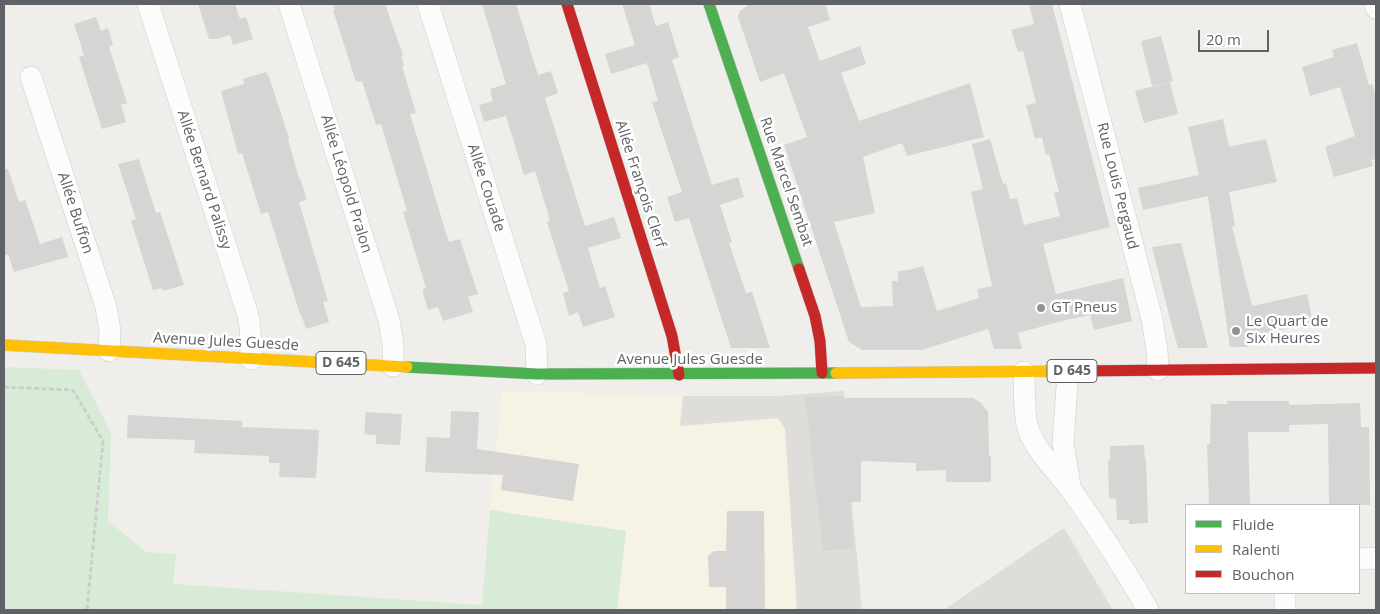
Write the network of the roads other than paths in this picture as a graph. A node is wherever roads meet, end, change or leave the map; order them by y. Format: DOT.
graph roads {
  1 [pos="148,4"];
  2 [pos="289,4"];
  3 [pos="428,4"];
  4 [pos="567,4"];
  5 [pos="709,4"];
  6 [pos="1070,4"];
  7 [pos="1375,4"];
  8 [pos="1376,8"];
  9 [pos="31,77"];
  10 [pos="4,345"];
  11 [pos="109,351"];
  12 [pos="251,358"];
  13 [pos="393,366"];
  14 [pos="1376,368"];
  15 [pos="1158,370"];
  16 [pos="1068,371"];
  17 [pos="1024,372"];
  18 [pos="822,373"];
  19 [pos="537,374"];
  20 [pos="679,375"];
  21 [pos="1070,489"];
  22 [pos="1376,558"];
  23 [pos="1360,559"];
  24 [pos="1285,594"];
  25 [pos="1148,610"];
  26 [pos="1285,610"];
  1 -- 12 [label="street, Allée Bernard Palissy"];
  2 -- 13 [label="street, Allée Léopold Pralon"];
  3 -- 19 [label="street, Allée Couade"];
  4 -- 20 [label="main road, Allée François Clerf"];
  5 -- 18 [label="main road, Rue Marcel Sembat"];
  6 -- 15 [label="street, Rue Louis Pergaud"];
  7 -- 8 [label="street"];
  9 -- 11 [label="street, Allée Buffon"];
  10 -- 11 [label="main road, Avenue Jules Guesde / D 645"];
  11 -- 12 [label="main road, Avenue Jules Guesde / D 645"];
  12 -- 13 [label="main road, Avenue Jules Guesde / D 645"];
  13 -- 19 [label="main road, Avenue Jules Guesde / D 645"];
  14 -- 15 [label="main road, Avenue Jules Guesde / D 645"];
  15 -- 16 [label="main road, Avenue Jules Guesde / D 645"];
  16 -- 17 [label="main road, Avenue Jules Guesde / D 645"];
  16 -- 21 [label="street"];
  17 -- 18 [label="main road, Avenue Jules Guesde / D 645"];
  17 -- 21 [label="street"];
  18 -- 20 [label="main road, Avenue Jules Guesde / D 645"];
  19 -- 20 [label="main road, Avenue Jules Guesde / D 645"];
  21 -- 25 [label="street"];
  22 -- 23 [label="street"];
  24 -- 26 [label="street"];
}
